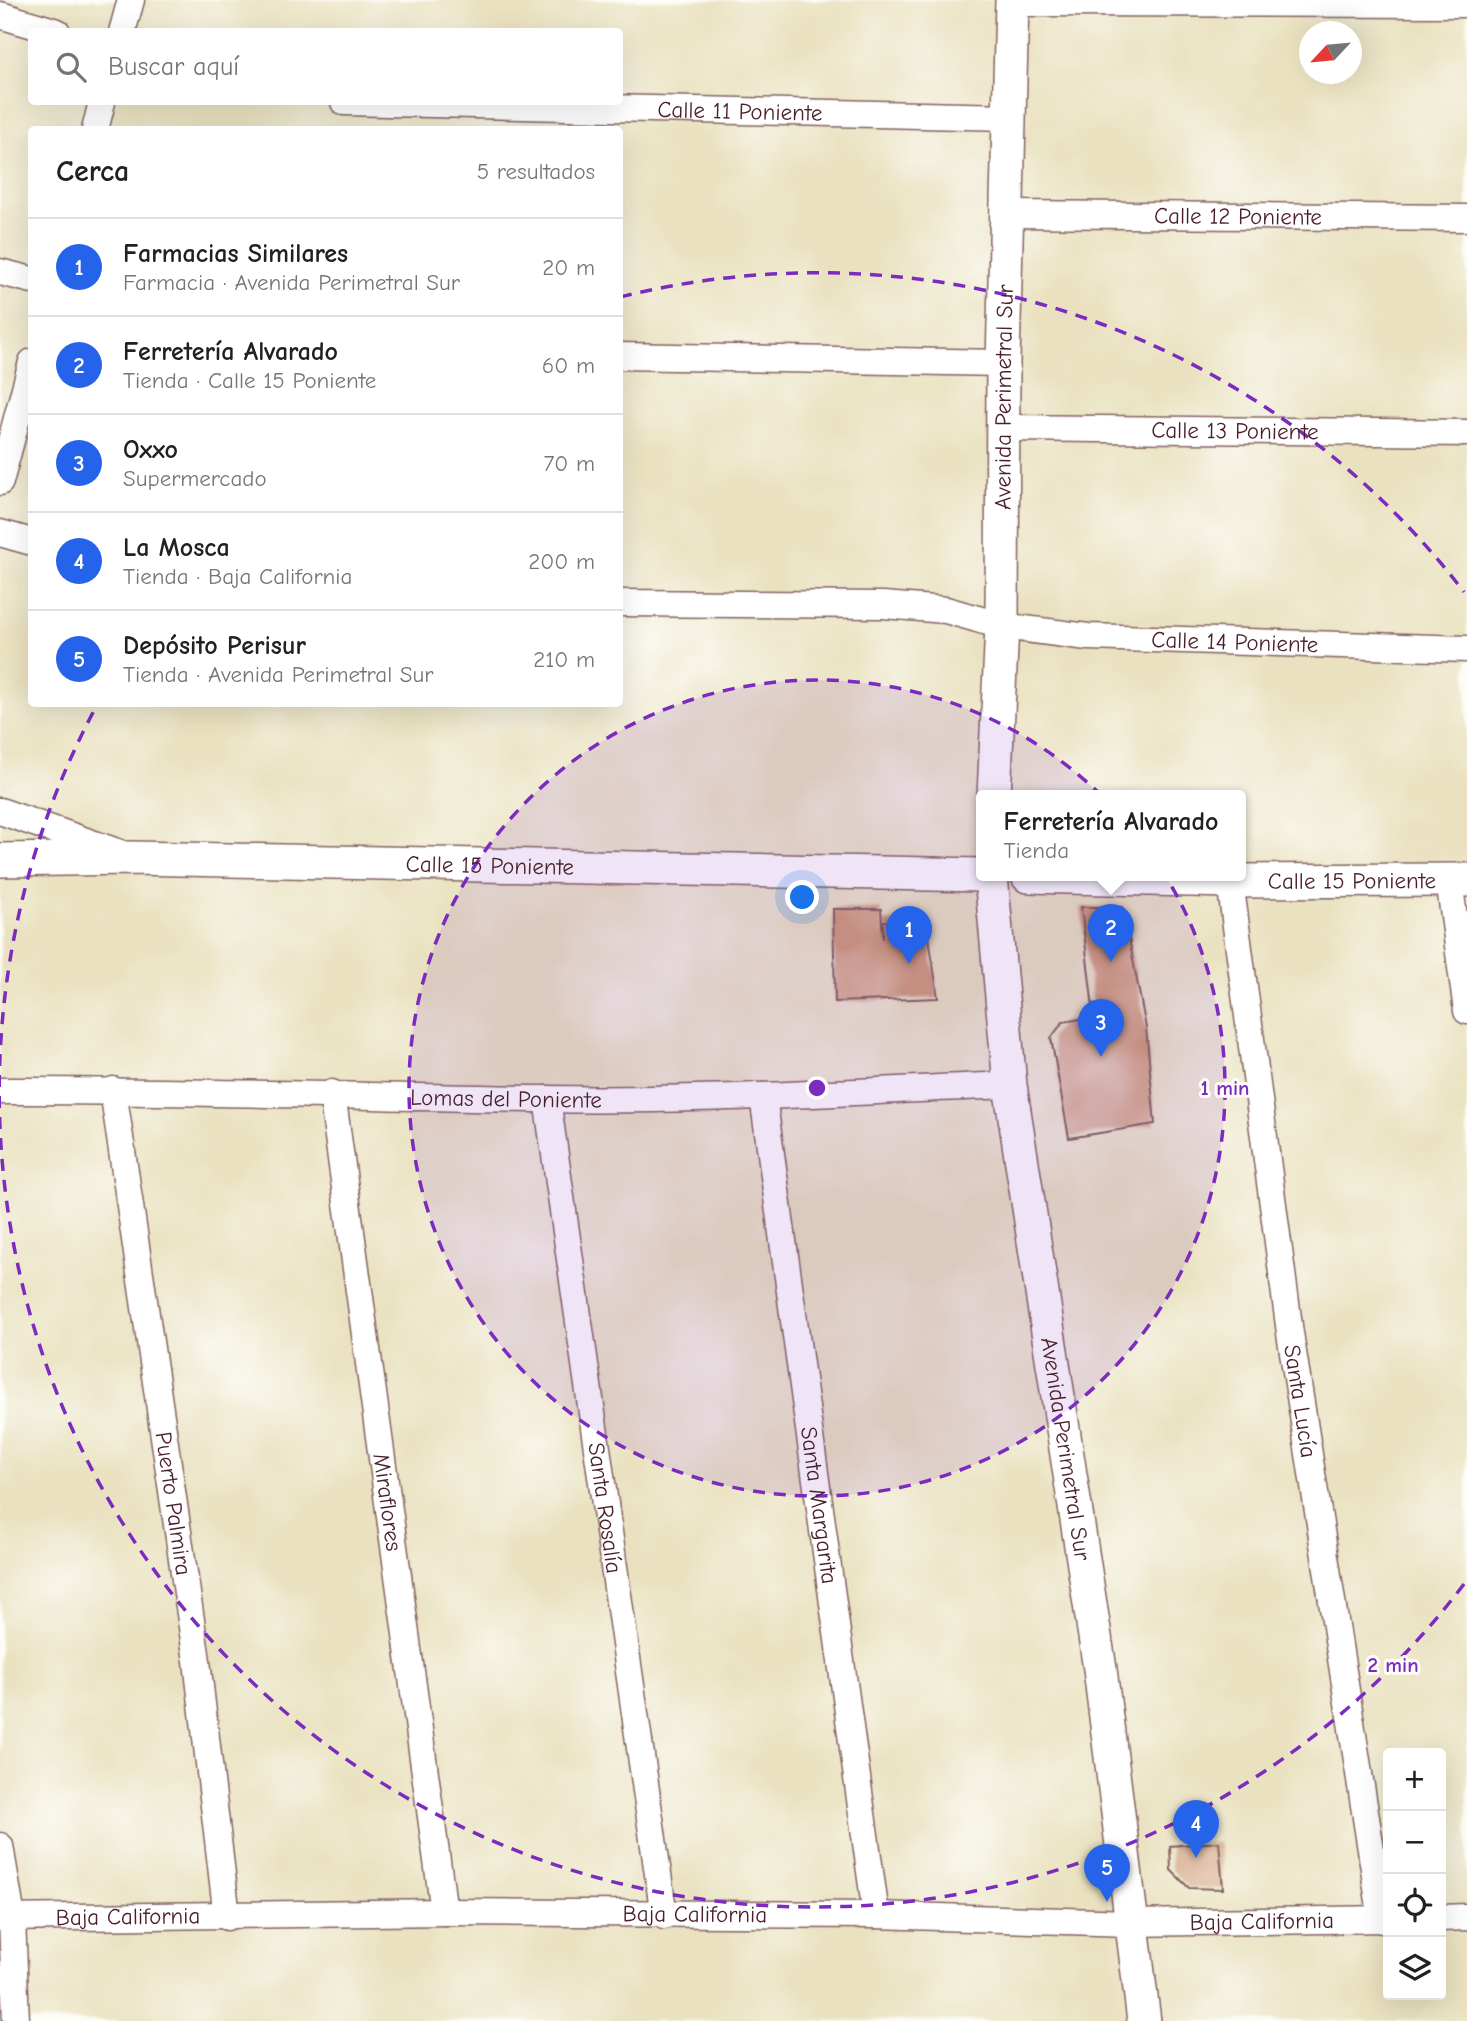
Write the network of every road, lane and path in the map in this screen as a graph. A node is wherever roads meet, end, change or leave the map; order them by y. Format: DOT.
graph roads {
  1 [pos="131,0"];
  2 [pos="1012,1"];
  3 [pos="1467,4"];
  4 [pos="0,15"];
  5 [pos="44,28"];
  6 [pos="123,28"];
  7 [pos="101,105"];
  8 [pos="477,105"];
  9 [pos="1010,117"];
  10 [pos="96,126"];
  11 [pos="1009,214"];
  12 [pos="1467,218"];
  13 [pos="0,272"];
  14 [pos="28,279"];
  15 [pos="623,356"];
  16 [pos="1003,363"];
  17 [pos="28,377"];
  18 [pos="1004,428"];
  19 [pos="1467,433"];
  20 [pos="0,482"];
  21 [pos="0,533"];
  22 [pos="28,541"];
  23 [pos="623,603"];
  24 [pos="1002,626"];
  25 [pos="1467,649"];
  26 [pos="994,790"];
  27 [pos="0,811"];
  28 [pos="132,858"];
  29 [pos="0,860"];
  30 [pos="976,875"];
  31 [pos="1458,880"];
  32 [pos="991,881"];
  33 [pos="1230,881"];
  34 [pos="1246,881"];
  35 [pos="1467,1010"];
  36 [pos="1010,1085"];
  37 [pos="113,1090"];
  38 [pos="0,1091"];
  39 [pos="332,1093"];
  40 [pos="763,1096"];
  41 [pos="547,1099"];
  42 [pos="0,1846"];
  43 [pos="1383,1907"];
  44 [pos="444,1912"];
  45 [pos="876,1915"];
  46 [pos="664,1916"];
  47 [pos="227,1917"];
  48 [pos="1467,1917"];
  49 [pos="6,1918"];
  50 [pos="1446,1918"];
  51 [pos="1383,1919"];
  52 [pos="1130,1923"];
  53 [pos="16,2021"];
  54 [pos="1143,2021"];
  1 -- 6 [label="street"];
  2 -- 3 [label="street"];
  2 -- 9 [label="street, Avenida Perimetral Sur"];
  4 -- 5 [label="street"];
  7 -- 10 [label="street"];
  8 -- 9 [label="street, Calle 11 Poniente"];
  9 -- 11 [label="street, Avenida Perimetral Sur"];
  11 -- 12 [label="street, Calle 12 Poniente"];
  11 -- 16 [label="street, Avenida Perimetral Sur"];
  13 -- 14 [label="street"];
  15 -- 16 [label="street"];
  16 -- 18 [label="street, Avenida Perimetral Sur"];
  17 -- 20 [label="street"];
  18 -- 19 [label="street, Calle 13 Poniente"];
  18 -- 24 [label="street, Avenida Perimetral Sur"];
  21 -- 22 [label="street"];
  23 -- 24 [label="street"];
  24 -- 25 [label="street, Calle 14 Poniente"];
  24 -- 26 [label="street, Avenida Perimetral Sur"];
  27 -- 28 [label="street"];
  28 -- 29 [label="street, Calle 15 Poniente"];
  28 -- 30 [label="street, Calle 15 Poniente"];
  31 -- 34 [label="street, Calle 15 Poniente"];
  31 -- 35 [label="street"];
  32 -- 36 [label="street, Avenida Perimetral Sur"];
  33 -- 43 [label="street, Santa Lucía"];
  36 -- 40 [label="street, Lomas del Poniente"];
  36 -- 52 [label="street, Avenida Perimetral Sur"];
  37 -- 38 [label="street, Lomas del Poniente"];
  37 -- 39 [label="street, Lomas del Poniente"];
  37 -- 47 [label="street, Puerto Palmira"];
  39 -- 41 [label="street, Lomas del Poniente"];
  39 -- 44 [label="street, Miraflores"];
  40 -- 41 [label="street, Lomas del Poniente"];
  40 -- 45 [label="street, Santa Margarita"];
  41 -- 46 [label="street, Santa Rosalía"];
  42 -- 49 [label="street"];
  44 -- 46 [label="street, Baja California"];
  44 -- 47 [label="street, Baja California"];
  45 -- 46 [label="street, Baja California"];
  45 -- 52 [label="street, Baja California"];
  47 -- 49 [label="street, Baja California"];
  48 -- 50 [label="street"];
  49 -- 53 [label="street"];
  51 -- 52 [label="street, Baja California"];
  52 -- 54 [label="street, Avenida Perimetral Sur"];
}
